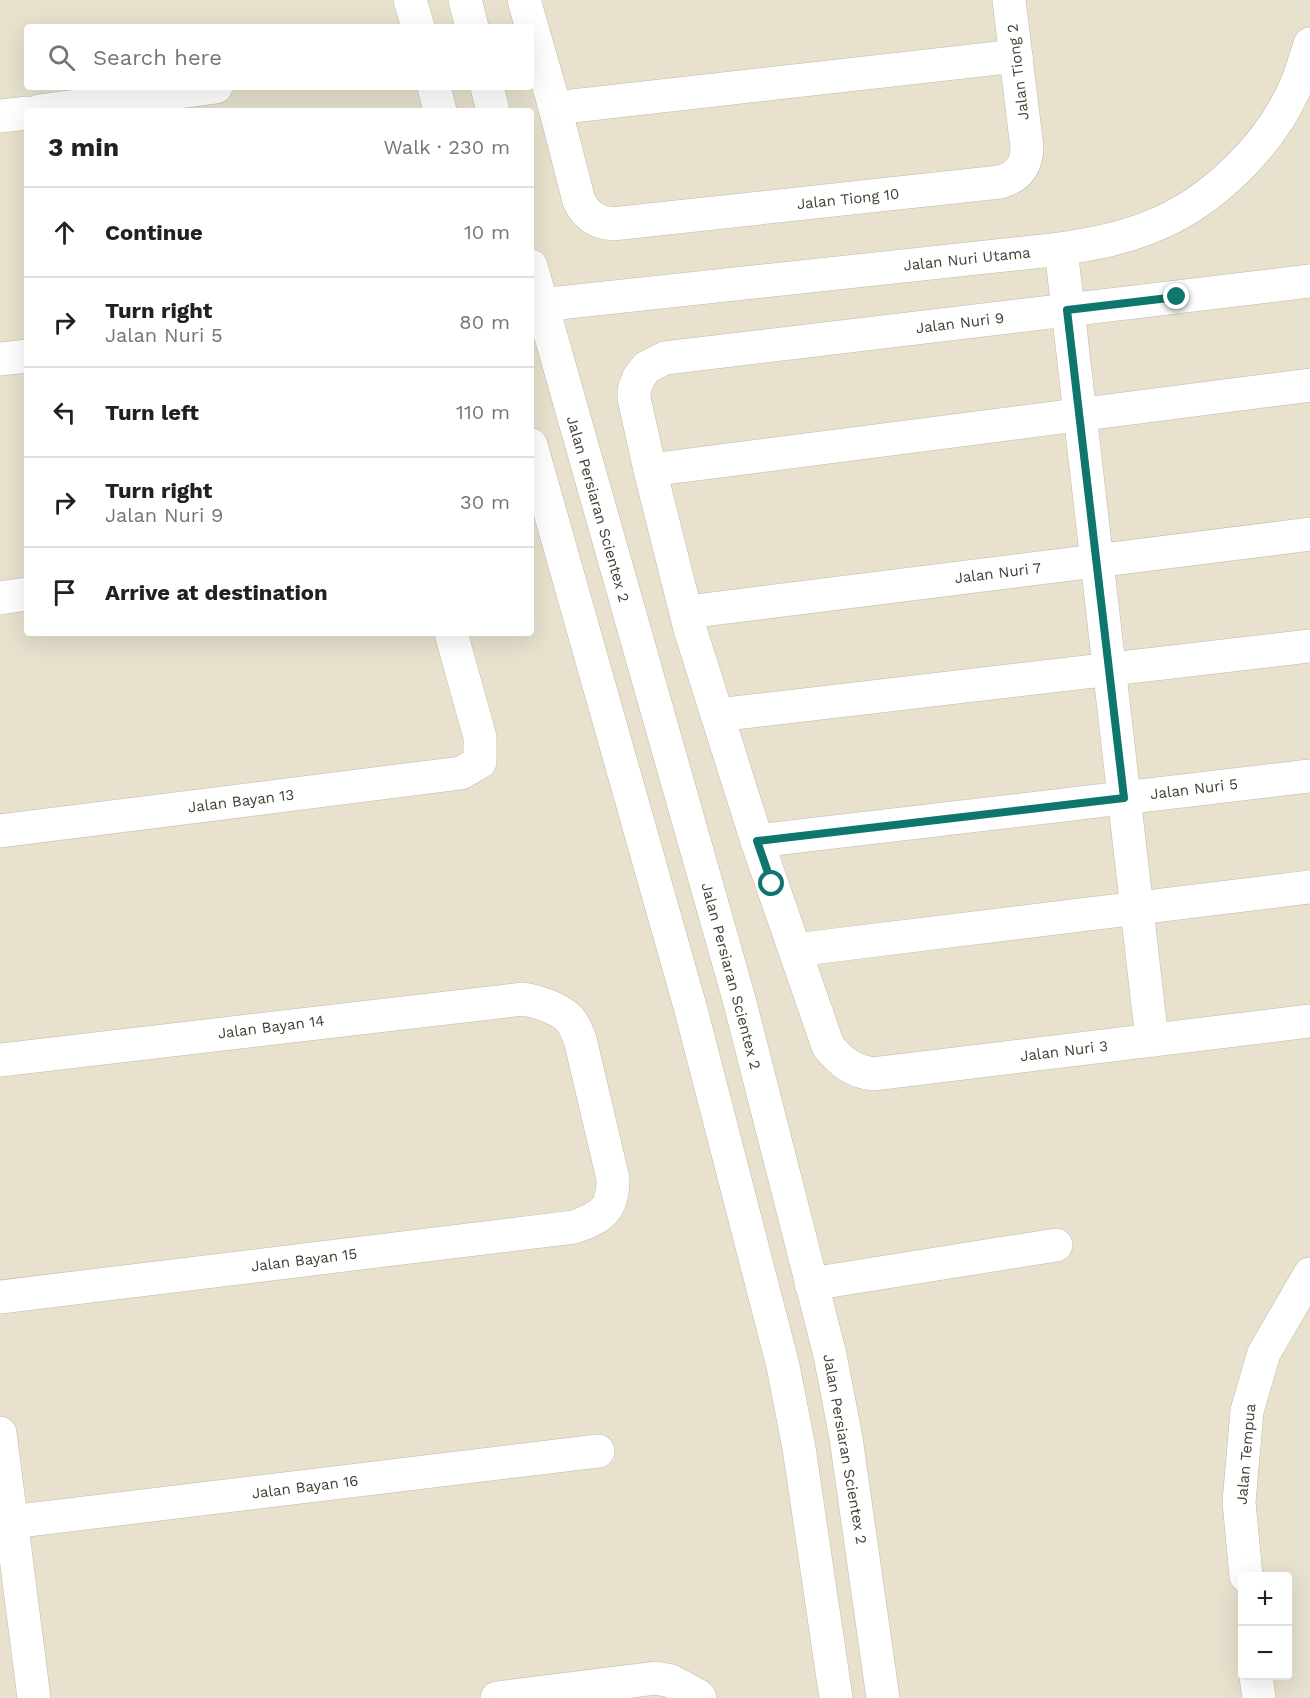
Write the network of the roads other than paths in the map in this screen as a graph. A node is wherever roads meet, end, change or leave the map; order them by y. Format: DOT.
graph roads {
  1 [pos="410,0"];
  2 [pos="465,0"];
  3 [pos="524,0"];
  4 [pos="1009,0"];
  5 [pos="417,24"];
  6 [pos="471,24"];
  7 [pos="531,24"];
  8 [pos="534,35"];
  9 [pos="1310,44"];
  10 [pos="1016,56"];
  11 [pos="194,90"];
  12 [pos="435,90"];
  13 [pos="488,90"];
  14 [pos="61,108"];
  15 [pos="439,108"];
  16 [pos="492,108"];
  17 [pos="555,108"];
  18 [pos="24,113"];
  19 [pos="0,116"];
  20 [pos="1027,144"];
  21 [pos="1061,249"];
  22 [pos="1310,281"];
  23 [pos="534,290"];
  24 [pos="536,306"];
  25 [pos="1067,310"];
  26 [pos="24,356"];
  27 [pos="0,359"];
  28 [pos="1310,385"];
  29 [pos="1079,415"];
  30 [pos="534,456"];
  31 [pos="650,470"];
  32 [pos="1310,534"];
  33 [pos="1097,561"];
  34 [pos="24,594"];
  35 [pos="0,598"];
  36 [pos="687,612"];
  37 [pos="452,636"];
  38 [pos="1310,646"];
  39 [pos="1109,670"];
  40 [pos="717,715"];
  41 [pos="1310,776"];
  42 [pos="1124,798"];
  43 [pos="0,831"];
  44 [pos="757,841"];
  45 [pos="1310,887"];
  46 [pos="1137,908"];
  47 [pos="795,950"];
  48 [pos="1310,1021"];
  49 [pos="1152,1040"];
  50 [pos="0,1060"];
  51 [pos="604,1210"];
  52 [pos="1056,1245"];
  53 [pos="1310,1274"];
  54 [pos="811,1284"];
  55 [pos="0,1296"];
  56 [pos="0,1433"];
  57 [pos="598,1451"];
  58 [pos="11,1522"];
  59 [pos="1245,1572"];
  60 [pos="1257,1680"];
  61 [pos="33,1698"];
  62 [pos="497,1698"];
  63 [pos="700,1698"];
  64 [pos="836,1698"];
  65 [pos="883,1698"];
  66 [pos="1259,1698"];
  1 -- 5 [label="street"];
  2 -- 6 [label="street"];
  3 -- 7 [label="street, Jalan Tiong 10"];
  4 -- 10 [label="street, Jalan Tiong 2"];
  8 -- 17 [label="street, Jalan Tiong 10"];
  9 -- 21 [label="street, Jalan Nuri Utama"];
  10 -- 17 [label="street"];
  10 -- 20 [label="street, Jalan Tiong 2"];
  11 -- 14 [label="street"];
  12 -- 15 [label="street"];
  13 -- 16 [label="street"];
  17 -- 20 [label="street, Jalan Tiong 10"];
  18 -- 19 [label="street"];
  21 -- 24 [label="street, Jalan Nuri Utama"];
  21 -- 25 [label="street"];
  22 -- 25 [label="street, Jalan Nuri 9"];
  23 -- 24 [label="street, Jalan Persiaran Scientex 2"];
  24 -- 54 [label="street, Jalan Persiaran Scientex 2"];
  25 -- 29 [label="street"];
  25 -- 31 [label="street, Jalan Nuri 9"];
  26 -- 27 [label="street"];
  28 -- 29 [label="street"];
  29 -- 31 [label="street"];
  29 -- 33 [label="street"];
  30 -- 64 [label="street"];
  31 -- 36 [label="street"];
  32 -- 33 [label="street, Jalan Nuri 7"];
  33 -- 36 [label="street, Jalan Nuri 7"];
  33 -- 39 [label="street"];
  34 -- 35 [label="street"];
  36 -- 40 [label="street"];
  37 -- 43 [label="street, Jalan Bayan 13"];
  38 -- 39 [label="street"];
  39 -- 40 [label="street"];
  39 -- 42 [label="street"];
  40 -- 44 [label="street"];
  41 -- 42 [label="street, Jalan Nuri 5"];
  42 -- 44 [label="street, Jalan Nuri 5"];
  42 -- 46 [label="street"];
  44 -- 47 [label="street"];
  45 -- 46 [label="street"];
  46 -- 47 [label="street"];
  46 -- 49 [label="street"];
  47 -- 49 [label="street, Jalan Nuri 3"];
  48 -- 49 [label="street, Jalan Nuri 3"];
  50 -- 51 [label="street, Jalan Bayan 14"];
  51 -- 55 [label="street, Jalan Bayan 15"];
  52 -- 54 [label="street"];
  53 -- 59 [label="street, Jalan Tempua"];
  54 -- 65 [label="street, Jalan Persiaran Scientex 2"];
  56 -- 58 [label="street"];
  57 -- 58 [label="street, Jalan Bayan 16"];
  58 -- 61 [label="street"];
  60 -- 66 [label="street"];
  62 -- 63 [label="street"];
}
